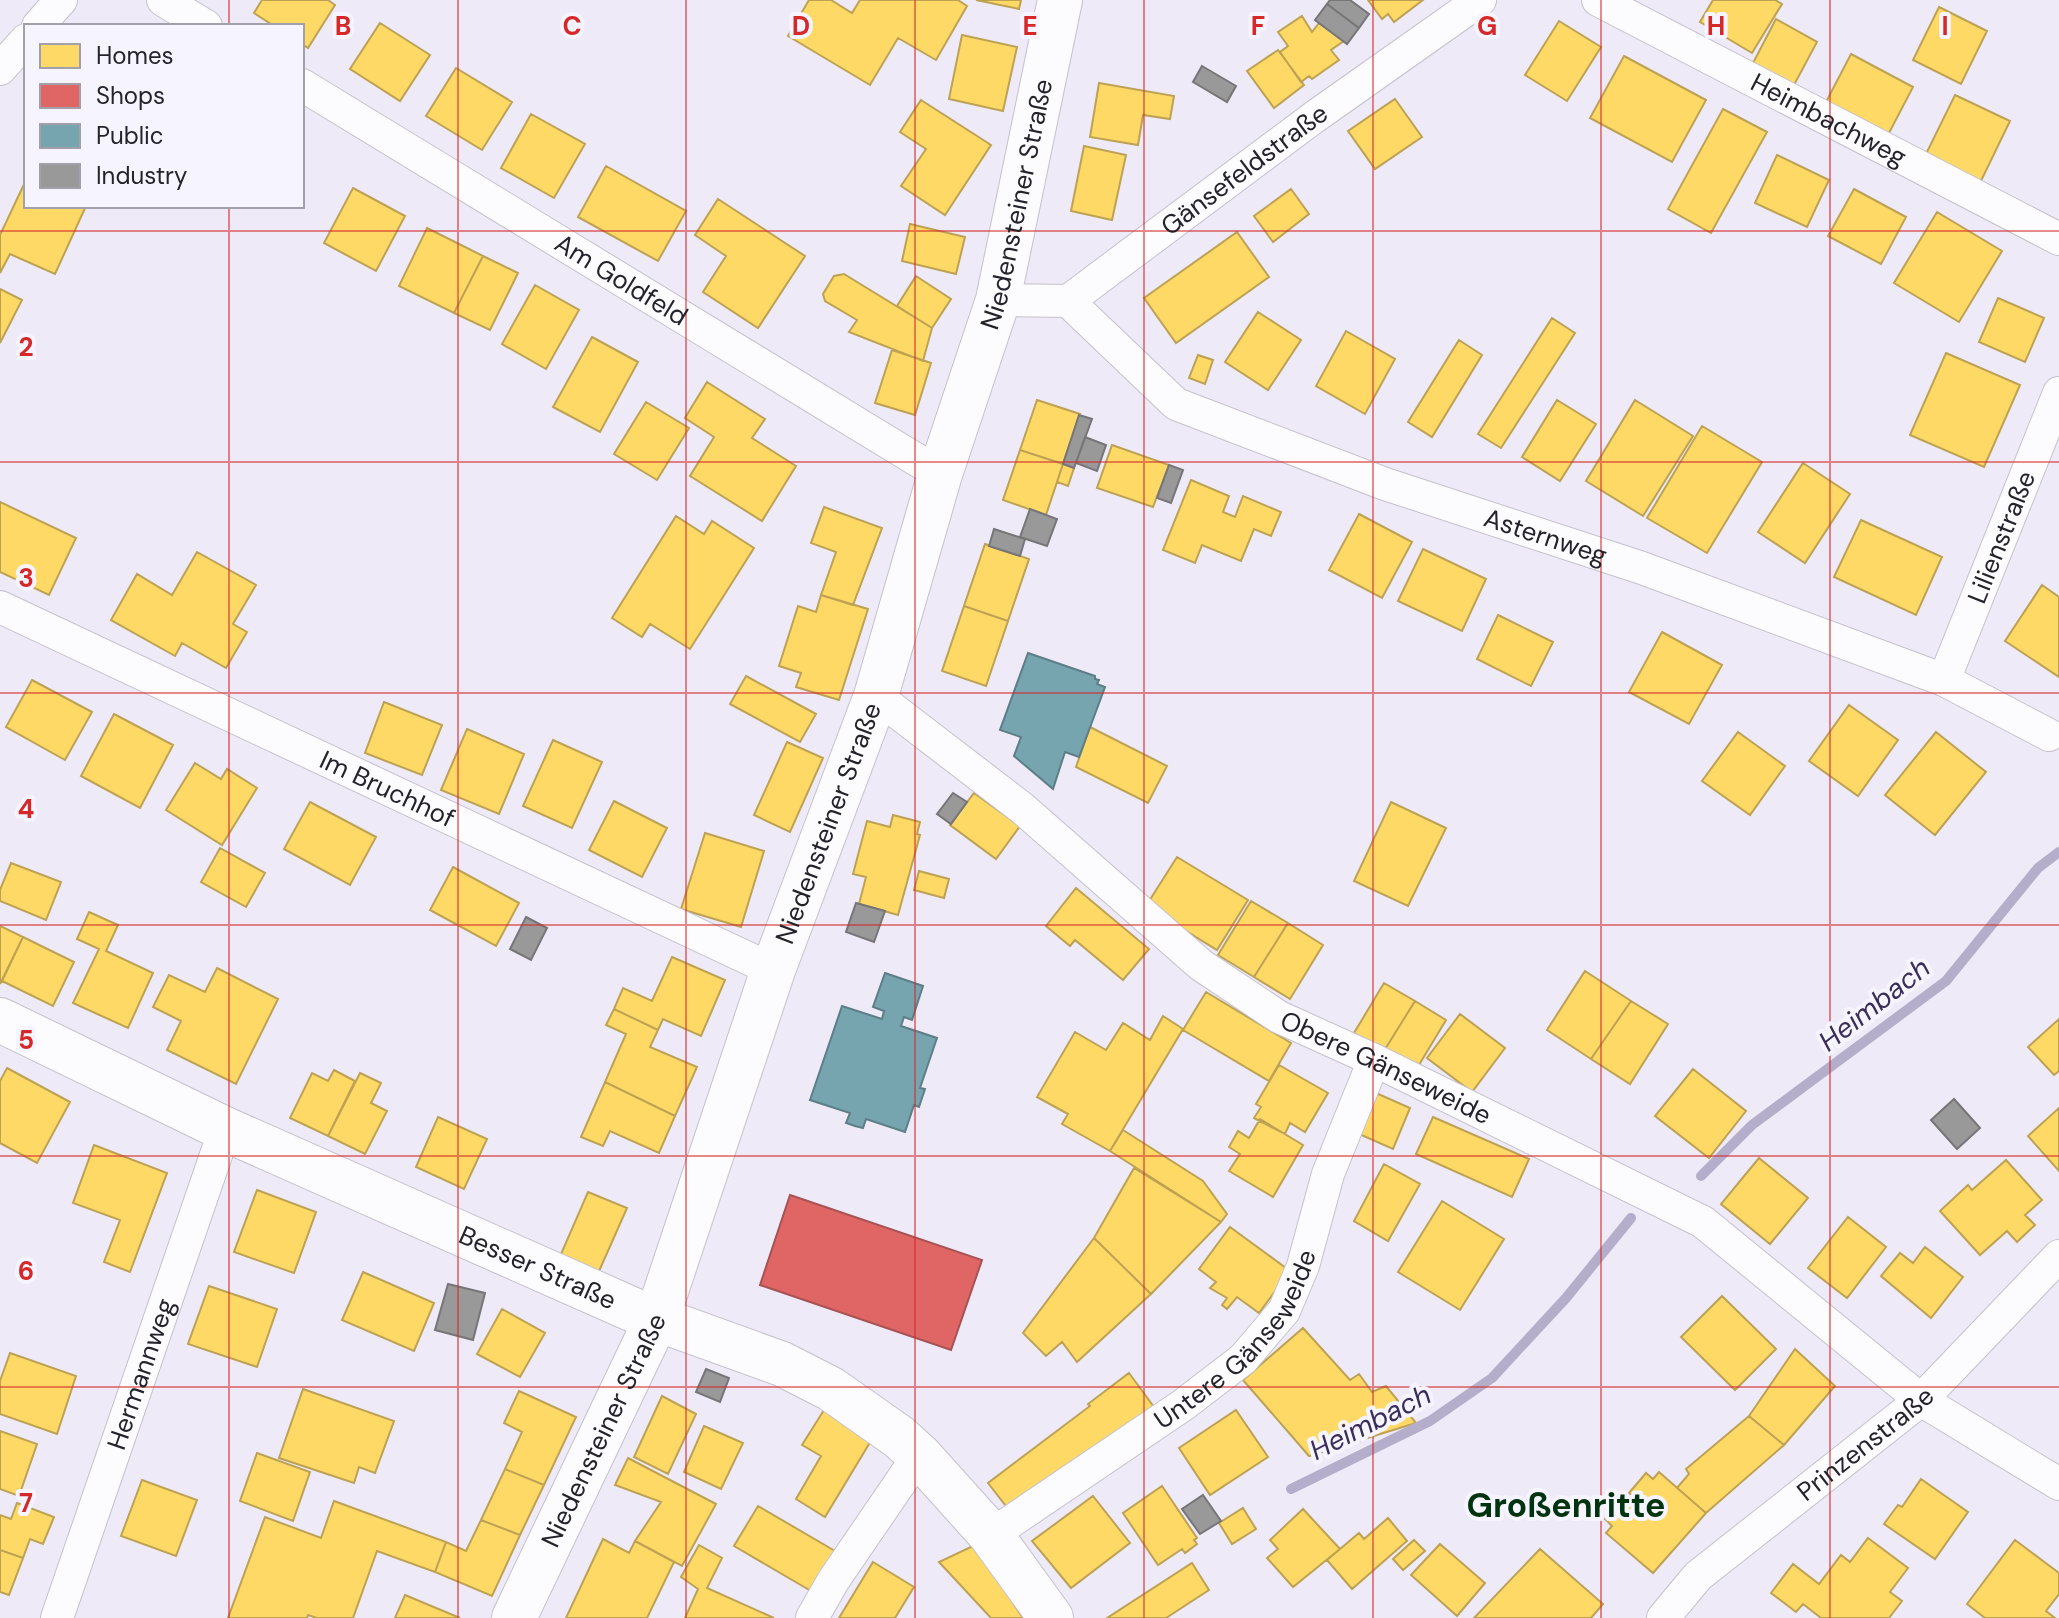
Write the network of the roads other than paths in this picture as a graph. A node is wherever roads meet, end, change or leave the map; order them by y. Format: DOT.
graph roads {
  1 [pos="61,0"];
  2 [pos="163,0"];
  3 [pos="1060,0"];
  4 [pos="1480,0"];
  5 [pos="1598,0"];
  6 [pos="40,24"];
  7 [pos="203,24"];
  8 [pos="24,42"];
  9 [pos="0,69"];
  10 [pos="304,86"];
  11 [pos="2059,239"];
  12 [pos="998,300"];
  13 [pos="1068,301"];
  14 [pos="2059,393"];
  15 [pos="940,474"];
  16 [pos="0,607"];
  17 [pos="1944,680"];
  18 [pos="876,696"];
  19 [pos="2049,735"];
  20 [pos="773,970"];
  21 [pos="0,1020"];
  22 [pos="1374,1060"];
  23 [pos="225,1129"];
  24 [pos="2059,1256"];
  25 [pos="657,1318"];
  26 [pos="1921,1400"];
  27 [pos="919,1455"];
  28 [pos="2059,1484"];
  29 [pos="991,1535"];
  30 [pos="57,1618"];
  31 [pos="514,1618"];
  32 [pos="812,1618"];
  33 [pos="1051,1618"];
  34 [pos="1663,1618"];
  1 -- 6 [label="street"];
  2 -- 7 [label="street"];
  3 -- 12 [label="main road, Niedensteiner Straße"];
  4 -- 13 [label="street, Gänsefeldstraße"];
  5 -- 11 [label="street, Heimbachweg"];
  8 -- 9 [label="street"];
  10 -- 15 [label="street, Am Goldfeld"];
  12 -- 13 [label="street"];
  12 -- 15 [label="main road, Niedensteiner Straße"];
  13 -- 17 [label="street, Asternweg"];
  14 -- 17 [label="street, Lilienstraße"];
  15 -- 18 [label="main road, Niedensteiner Straße"];
  16 -- 20 [label="street, Im Bruchhof"];
  17 -- 19 [label="street, Asternweg"];
  18 -- 20 [label="main road, Niedensteiner Straße"];
  18 -- 22 [label="street, Obere Gänseweide"];
  20 -- 25 [label="main road, Niedensteiner Straße"];
  21 -- 23 [label="main road, Besser Straße"];
  22 -- 26 [label="street, Obere Gänseweide"];
  22 -- 29 [label="street, Untere Gänseweide"];
  23 -- 25 [label="main road, Besser Straße"];
  23 -- 30 [label="street, Hermannweg"];
  24 -- 26 [label="street, Prinzenstraße"];
  25 -- 27 [label="main road, Besser Straße"];
  25 -- 31 [label="main road, Niedensteiner Straße"];
  26 -- 28 [label="street, Obere Gänseweide"];
  26 -- 34 [label="street, Prinzenstraße"];
  27 -- 29 [label="main road, Besser Straße"];
  27 -- 32 [label="street"];
  29 -- 33 [label="main road, Besser Straße"];
}
